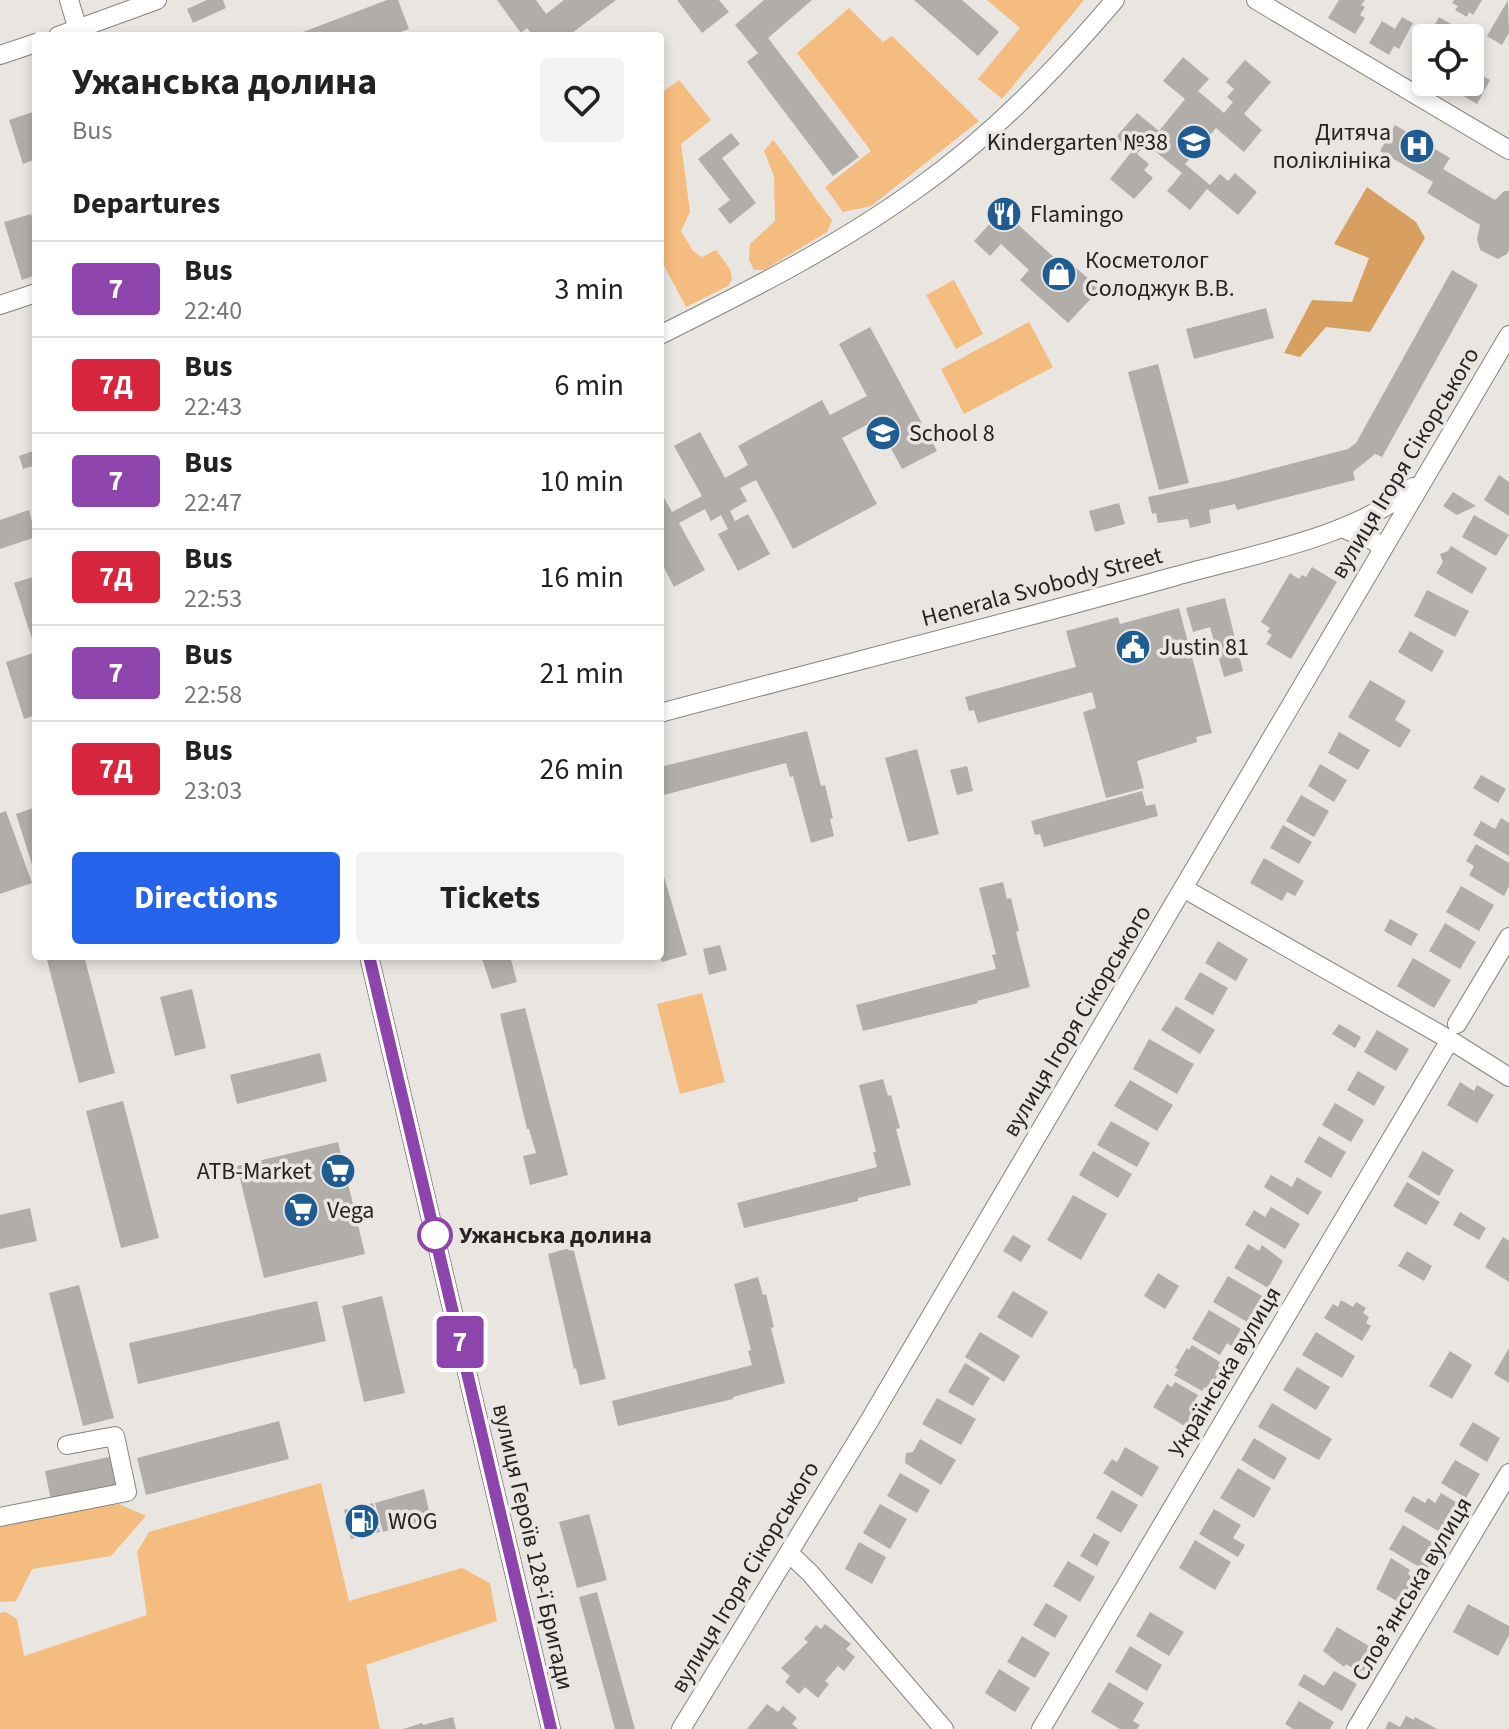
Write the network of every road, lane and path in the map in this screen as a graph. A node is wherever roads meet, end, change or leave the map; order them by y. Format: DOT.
graph roads {
  1 [pos="69,0"];
  2 [pos="157,0"];
  3 [pos="1115,0"];
  4 [pos="1256,0"];
  5 [pos="79,32"];
  6 [pos="32,44"];
  7 [pos="0,55"];
  8 [pos="1509,150"];
  9 [pos="32,294"];
  10 [pos="0,305"];
  11 [pos="664,333"];
  12 [pos="1509,335"];
  13 [pos="1423,478"];
  14 [pos="1341,528"];
  15 [pos="1382,549"];
  16 [pos="664,712"];
  17 [pos="1183,888"];
  18 [pos="1509,937"];
  19 [pos="370,960"];
  20 [pos="1453,1032"];
  21 [pos="1509,1077"];
  22 [pos="67,1445"];
  23 [pos="1509,1473"];
  24 [pos="0,1517"];
  25 [pos="789,1553"];
  26 [pos="551,1729"];
  27 [pos="681,1729"];
  28 [pos="944,1729"];
  29 [pos="1041,1729"];
  30 [pos="1356,1729"];
  1 -- 5 [label="street"];
  2 -- 5 [label="street"];
  3 -- 11 [label="street"];
  4 -- 8 [label="street"];
  6 -- 7 [label="street"];
  9 -- 10 [label="street"];
  12 -- 13 [label="street, вулиця Ігоря Сікорського"];
  13 -- 14 [label="street, Henerala Svobody Street"];
  13 -- 15 [label="street, вулиця Ігоря Сікорського"];
  14 -- 15 [label="street"];
  14 -- 16 [label="street, Henerala Svobody Street"];
  15 -- 17 [label="street, вулиця Ігоря Сікорського"];
  17 -- 20 [label="street"];
  17 -- 25 [label="street, вулиця Ігоря Сікорського"];
  18 -- 20 [label="street, Українська вулиця"];
  19 -- 26 [label="street, вулиця Героїв 128-ї Бригади"];
  20 -- 21 [label="street"];
  20 -- 29 [label="street, Українська вулиця"];
  22 -- 24 [label="street"];
  23 -- 30 [label="street, Словʼянська вулиця"];
  25 -- 27 [label="street, вулиця Ігоря Сікорського"];
  25 -- 28 [label="street"];
}
